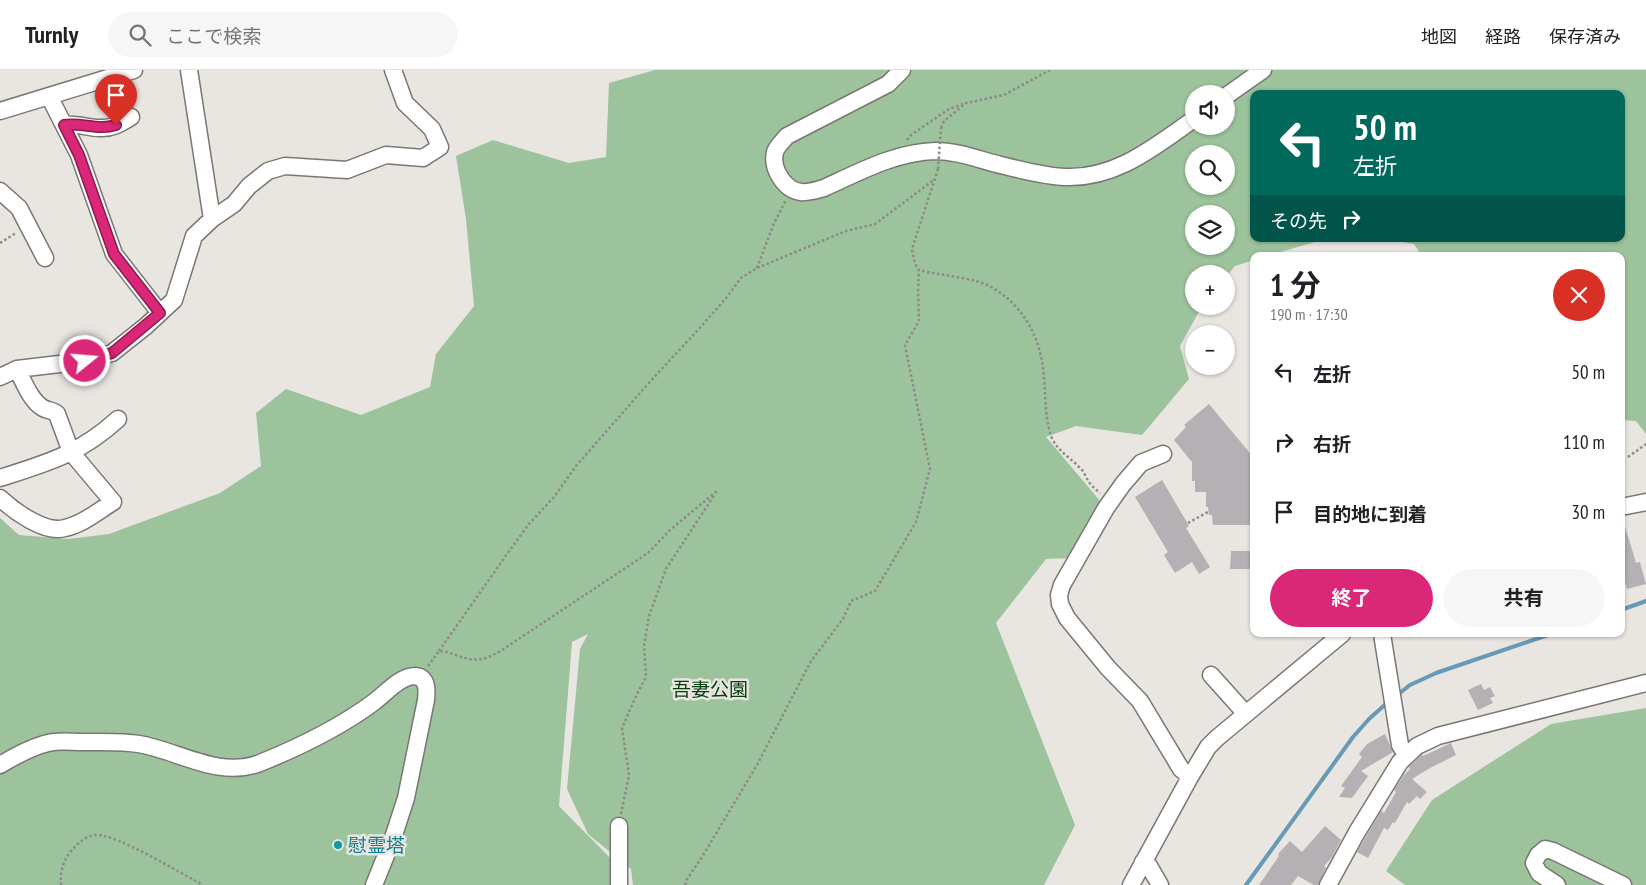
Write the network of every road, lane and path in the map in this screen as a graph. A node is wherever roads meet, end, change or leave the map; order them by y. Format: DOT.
graph roads {
  1 [pos="134,70"];
  2 [pos="189,70"];
  3 [pos="392,70"];
  4 [pos="902,70"];
  5 [pos="1050,70"];
  6 [pos="1263,70"];
  7 [pos="1235,90"];
  8 [pos="49,96"];
  9 [pos="966,103"];
  10 [pos="0,111"];
  11 [pos="131,117"];
  12 [pos="64,125"];
  13 [pos="1185,125"];
  14 [pos="898,158"];
  15 [pos="935,179"];
  16 [pos="0,191"];
  17 [pos="799,192"];
  18 [pos="212,219"];
  19 [pos="28,226"];
  20 [pos="0,244"];
  21 [pos="45,258"];
  22 [pos="757,268"];
  23 [pos="919,270"];
  24 [pos="160,313"];
  25 [pos="17,369"];
  26 [pos="0,377"];
  27 [pos="118,419"];
  28 [pos="1646,444"];
  29 [pos="71,452"];
  30 [pos="1163,454"];
  31 [pos="1628,457"];
  32 [pos="0,478"];
  33 [pos="0,498"];
  34 [pos="1646,502"];
  35 [pos="1109,504"];
  36 [pos="1625,506"];
  37 [pos="1208,512"];
  38 [pos="1188,523"];
  39 [pos="1338,637"];
  40 [pos="1382,637"];
  41 [pos="439,651"];
  42 [pos="1211,675"];
  43 [pos="422,678"];
  44 [pos="1646,684"];
  45 [pos="1246,714"];
  46 [pos="1406,755"];
  47 [pos="0,765"];
  48 [pos="1190,777"];
  49 [pos="619,826"];
  50 [pos="1143,862"];
  51 [pos="1331,884"];
  52 [pos="61,885"];
  53 [pos="203,885"];
  54 [pos="374,885"];
  55 [pos="619,885"];
  56 [pos="685,885"];
  57 [pos="1131,885"];
  58 [pos="1160,885"];
  59 [pos="1557,885"];
  60 [pos="1623,885"];
  1 -- 8 [label="street"];
  2 -- 18 [label="street"];
  3 -- 18 [label="street"];
  4 -- 17 [label="street"];
  5 -- 9 [label="path"];
  6 -- 7 [label="street"];
  8 -- 10 [label="street"];
  8 -- 12 [label="street"];
  9 -- 14 [label="path"];
  9 -- 15 [label="path, bridge"];
  11 -- 12 [label="street"];
  12 -- 24 [label="street"];
  13 -- 14 [label="street"];
  14 -- 17 [label="street"];
  15 -- 22 [label="path"];
  15 -- 23 [label="path"];
  16 -- 19 [label="street"];
  17 -- 22 [label="path"];
  18 -- 24 [label="street"];
  19 -- 20 [label="path"];
  19 -- 21 [label="street"];
  22 -- 41 [label="path"];
  23 -- 35 [label="path"];
  23 -- 56 [label="path"];
  24 -- 25 [label="street"];
  25 -- 26 [label="street"];
  25 -- 29 [label="street"];
  27 -- 29 [label="street"];
  28 -- 31 [label="path"];
  29 -- 32 [label="street"];
  29 -- 33 [label="street"];
  30 -- 35 [label="street"];
  34 -- 36 [label="street"];
  35 -- 48 [label="street"];
  37 -- 38 [label="path"];
  39 -- 45 [label="street"];
  40 -- 46 [label="street"];
  41 -- 43 [label="path"];
  41 -- 49 [label="path"];
  42 -- 45 [label="street"];
  43 -- 47 [label="street"];
  43 -- 54 [label="street"];
  44 -- 46 [label="street"];
  45 -- 48 [label="street"];
  46 -- 51 [label="street"];
  48 -- 50 [label="street"];
  49 -- 55 [label="street"];
  50 -- 57 [label="street"];
  50 -- 58 [label="street"];
  52 -- 53 [label="path"];
  59 -- 60 [label="street"];
}
